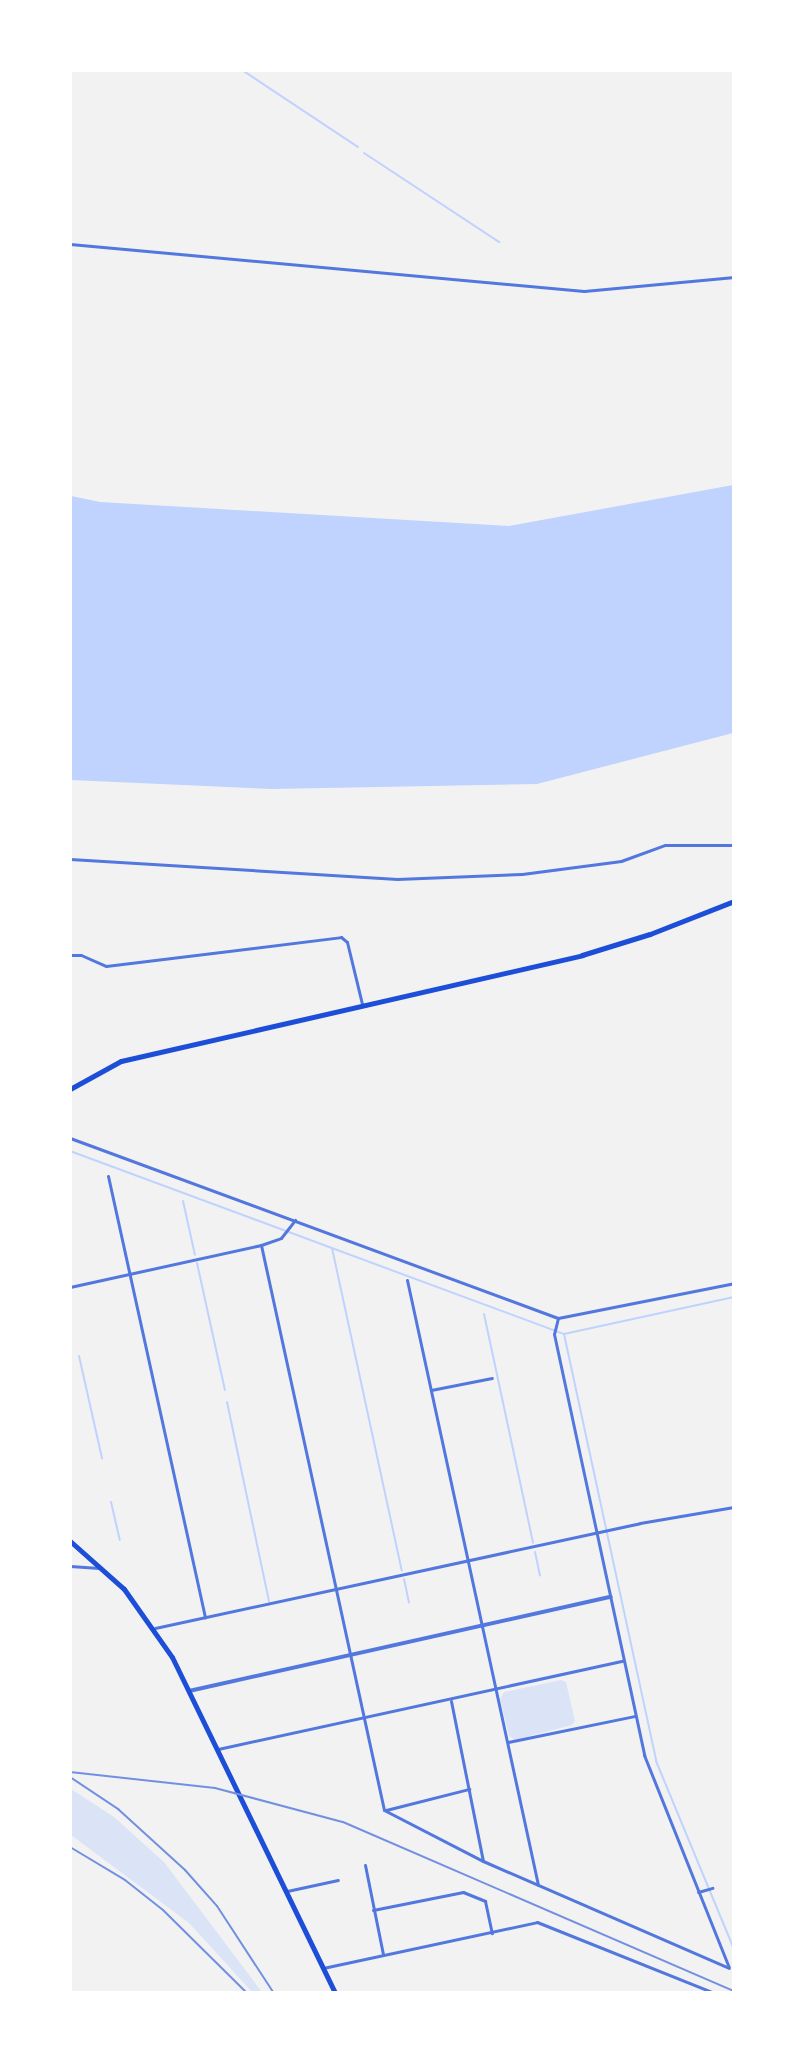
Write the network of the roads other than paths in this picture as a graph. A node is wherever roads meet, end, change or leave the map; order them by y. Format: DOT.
graph roads {
  1 [pos="70,244"];
  2 [pos="734,277"];
  3 [pos="734,845"];
  4 [pos="70,859"];
  5 [pos="734,901"];
  6 [pos="70,955"];
  7 [pos="362,1005"];
  8 [pos="70,1089"];
  9 [pos="70,1138"];
  10 [pos="108,1176"];
  11 [pos="295,1222"];
  12 [pos="261,1245"];
  13 [pos="129,1272"];
  14 [pos="407,1280"];
  15 [pos="734,1284"];
  16 [pos="70,1287"];
  17 [pos="558,1318"];
  18 [pos="492,1378"];
  19 [pos="431,1390"];
  20 [pos="734,1507"];
  21 [pos="599,1534"];
  22 [pos="70,1541"];
  23 [pos="468,1561"];
  24 [pos="70,1566"];
  25 [pos="104,1568"];
  26 [pos="337,1590"];
  27 [pos="611,1597"];
  28 [pos="205,1617"];
  29 [pos="482,1624"];
  30 [pos="154,1628"];
  31 [pos="350,1654"];
  32 [pos="623,1661"];
  33 [pos="496,1689"];
  34 [pos="189,1691"];
  35 [pos="452,1701"];
  36 [pos="635,1716"];
  37 [pos="363,1718"];
  38 [pos="508,1742"];
  39 [pos="218,1749"];
  40 [pos="470,1790"];
  41 [pos="384,1810"];
  42 [pos="483,1861"];
  43 [pos="365,1865"];
  44 [pos="338,1880"];
  45 [pos="538,1885"];
  46 [pos="712,1888"];
  47 [pos="285,1891"];
  48 [pos="698,1892"];
  49 [pos="373,1910"];
  50 [pos="492,1932"];
  51 [pos="382,1954"];
  52 [pos="323,1968"];
  53 [pos="335,1992"];
  54 [pos="712,1992"];
  1 -- 2 [label="street"];
  3 -- 4 [label="street"];
  5 -- 7 [label="main road"];
  6 -- 7 [label="street"];
  7 -- 8 [label="main road"];
  9 -- 11 [label="street"];
  10 -- 13 [label="street"];
  11 -- 12 [label="street"];
  11 -- 17 [label="street"];
  12 -- 13 [label="street"];
  12 -- 26 [label="street"];
  13 -- 16 [label="street"];
  13 -- 28 [label="street"];
  14 -- 19 [label="street"];
  15 -- 17 [label="street"];
  17 -- 21 [label="street"];
  18 -- 19 [label="street"];
  19 -- 23 [label="street"];
  20 -- 21 [label="street"];
  21 -- 23 [label="street"];
  21 -- 27 [label="street"];
  22 -- 25 [label="main road"];
  23 -- 26 [label="street"];
  23 -- 29 [label="street"];
  24 -- 25 [label="street"];
  25 -- 30 [label="main road"];
  26 -- 28 [label="street"];
  26 -- 31 [label="street"];
  27 -- 29 [label="street"];
  27 -- 32 [label="street"];
  28 -- 30 [label="street"];
  29 -- 31 [label="street"];
  29 -- 33 [label="street"];
  30 -- 34 [label="main road"];
  31 -- 34 [label="street"];
  31 -- 37 [label="street"];
  32 -- 33 [label="street"];
  32 -- 36 [label="street"];
  33 -- 35 [label="street"];
  33 -- 38 [label="street"];
  34 -- 39 [label="main road"];
  35 -- 37 [label="street"];
  35 -- 40 [label="street"];
  36 -- 38 [label="street"];
  36 -- 48 [label="street"];
  37 -- 39 [label="street"];
  37 -- 41 [label="street"];
  38 -- 45 [label="street"];
  39 -- 47 [label="main road"];
  40 -- 41 [label="street"];
  40 -- 42 [label="street"];
  41 -- 42 [label="street"];
  42 -- 45 [label="street"];
  43 -- 49 [label="street"];
  44 -- 47 [label="street"];
  45 -- 48 [label="street"];
  46 -- 48 [label="street"];
  47 -- 52 [label="main road"];
  49 -- 50 [label="street"];
  49 -- 51 [label="street"];
  50 -- 51 [label="street"];
  50 -- 54 [label="street"];
  51 -- 52 [label="street"];
  52 -- 53 [label="main road"];
}
